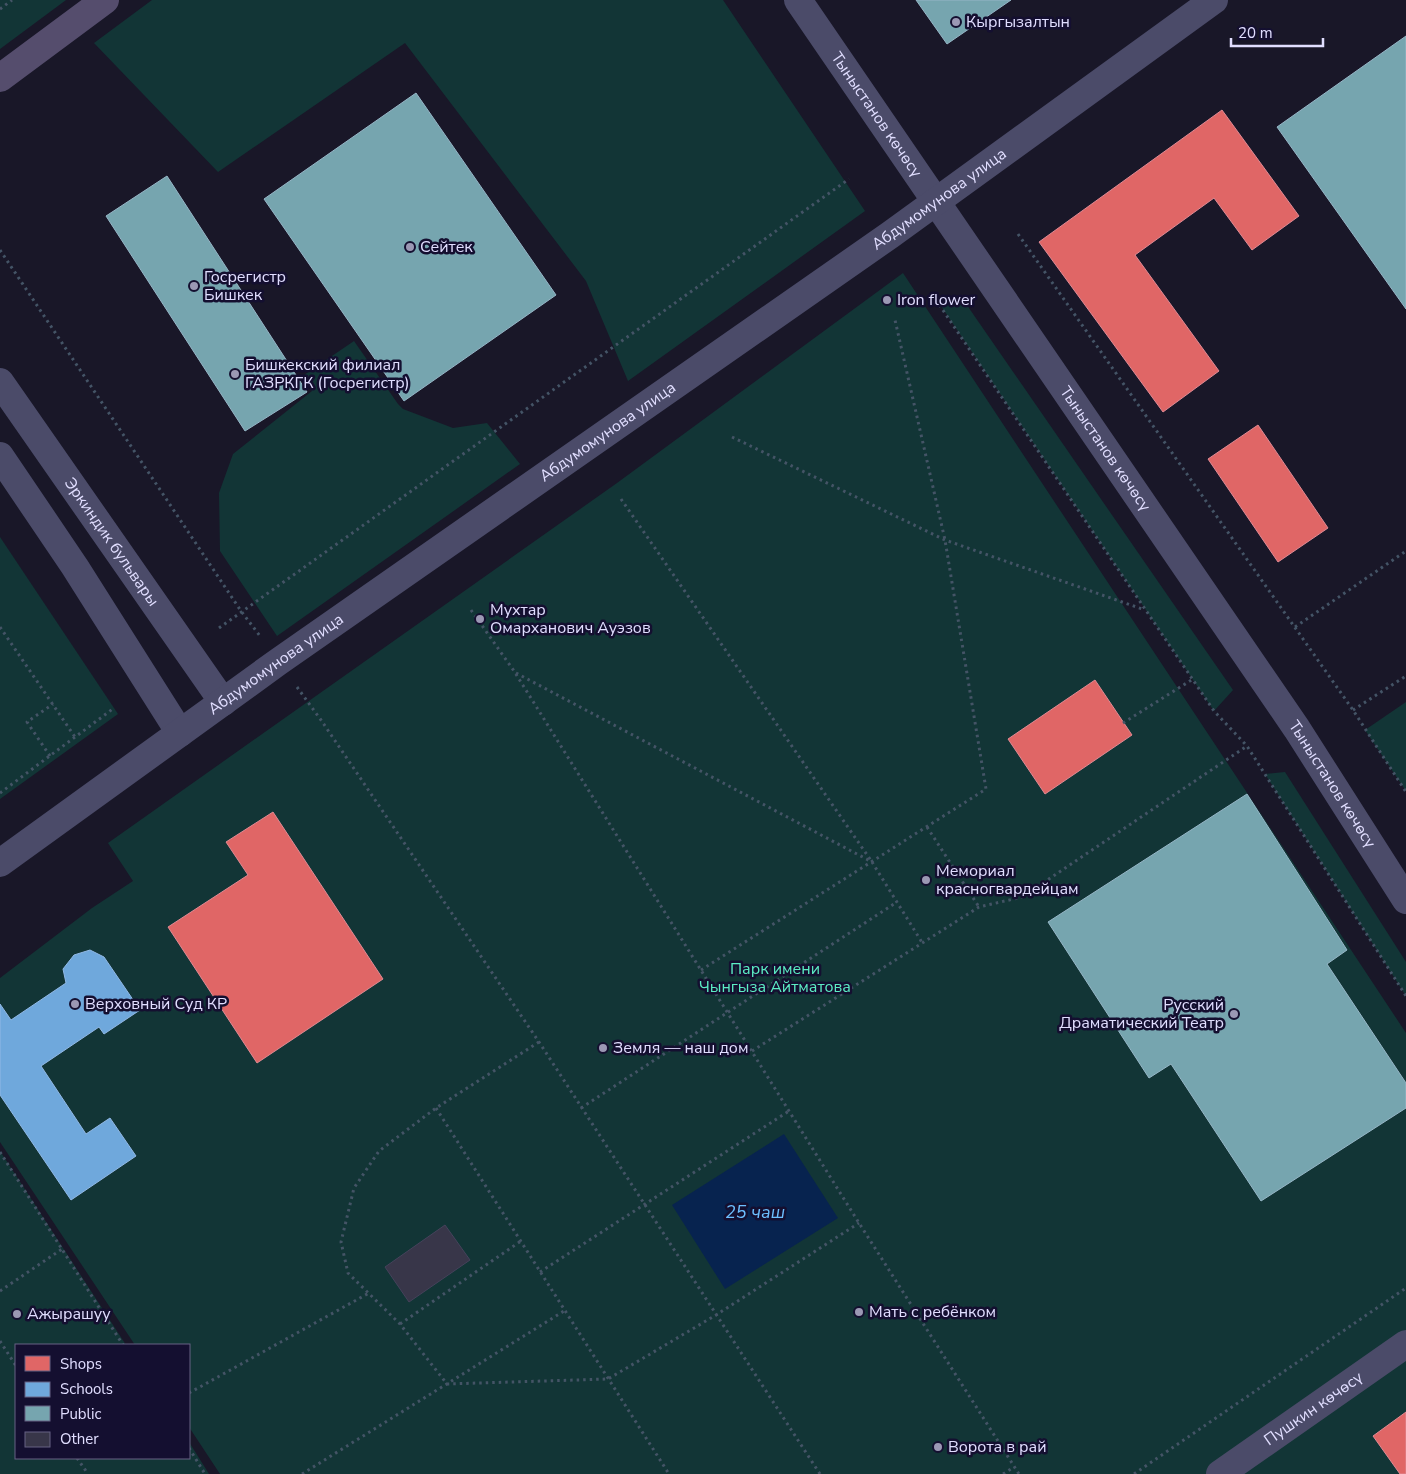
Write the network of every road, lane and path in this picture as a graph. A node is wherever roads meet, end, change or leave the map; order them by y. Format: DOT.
graph roads {
  1 [pos="12,0"];
  2 [pos="105,0"];
  3 [pos="798,0"];
  4 [pos="1214,0"];
  5 [pos="0,8"];
  6 [pos="0,78"];
  7 [pos="849,179"];
  8 [pos="936,201"];
  9 [pos="1018,234"];
  10 [pos="0,250"];
  11 [pos="932,294"];
  12 [pos="895,320"];
  13 [pos="0,382"];
  14 [pos="732,436"];
  15 [pos="0,456"];
  16 [pos="621,499"];
  17 [pos="945,540"];
  18 [pos="1406,551"];
  19 [pos="471,610"];
  20 [pos="1146,610"];
  21 [pos="241,611"];
  22 [pos="0,626"];
  23 [pos="1295,627"];
  24 [pos="219,628"];
  25 [pos="260,636"];
  26 [pos="514,672"];
  27 [pos="1406,676"];
  28 [pos="1193,679"];
  29 [pos="297,687"];
  30 [pos="223,702"];
  31 [pos="53,704"];
  32 [pos="114,708"];
  33 [pos="1353,710"];
  34 [pos="1123,723"];
  35 [pos="180,733"];
  36 [pos="75,737"];
  37 [pos="1247,746"];
  38 [pos="50,756"];
  39 [pos="1406,792"];
  40 [pos="0,793"];
  41 [pos="927,827"];
  42 [pos="872,862"];
  43 [pos="0,863"];
  44 [pos="1406,900"];
  45 [pos="897,902"];
  46 [pos="979,908"];
  47 [pos="923,944"];
  48 [pos="701,970"];
  49 [pos="1406,996"];
  50 [pos="727,1012"];
  51 [pos="539,1042"];
  52 [pos="752,1051"];
  53 [pos="436,1108"];
  54 [pos="581,1108"];
  55 [pos="789,1111"];
  56 [pos="0,1152"];
  57 [pos="644,1203"];
  58 [pos="859,1224"];
  59 [pos="520,1242"];
  60 [pos="62,1249"];
  61 [pos="540,1272"];
  62 [pos="1406,1288"];
  63 [pos="0,1291"];
  64 [pos="369,1293"];
  65 [pos="564,1311"];
  66 [pos="716,1315"];
  67 [pos="400,1324"];
  68 [pos="0,1341"];
  69 [pos="122,1344"];
  70 [pos="1406,1344"];
  71 [pos="15,1364"];
  72 [pos="608,1379"];
  73 [pos="447,1384"];
  74 [pos="190,1392"];
  75 [pos="190,1450"];
  76 [pos="78,1459"];
  77 [pos="1014,1467"];
  78 [pos="88,1474"];
  79 [pos="206,1474"];
  80 [pos="302,1474"];
  81 [pos="669,1474"];
  82 [pos="820,1474"];
  83 [pos="1003,1474"];
  84 [pos="1019,1474"];
  85 [pos="1134,1474"];
  86 [pos="1220,1474"];
  1 -- 5 [label="path"];
  2 -- 6 [label="main road"];
  3 -- 8 [label="street, Тыныстанов көчөсү"];
  4 -- 8 [label="street, Абдумомунова улица"];
  7 -- 21 [label="path"];
  8 -- 30 [label="street, Абдумомунова улица"];
  8 -- 44 [label="street, Тыныстанов көчөсү"];
  9 -- 23 [label="path"];
  10 -- 21 [label="path"];
  11 -- 20 [label="path"];
  12 -- 17 [label="path"];
  13 -- 30 [label="street, Эркиндик бульвары"];
  14 -- 17 [label="path"];
  15 -- 35 [label="street"];
  16 -- 42 [label="path"];
  17 -- 20 [label="path"];
  17 -- 41 [label="path"];
  18 -- 23 [label="path"];
  19 -- 26 [label="path"];
  20 -- 28 [label="path"];
  21 -- 24 [label="path"];
  21 -- 25 [label="path"];
  22 -- 31 [label="path"];
  23 -- 33 [label="path"];
  26 -- 42 [label="path"];
  26 -- 48 [label="path"];
  27 -- 33 [label="path"];
  28 -- 34 [label="path"];
  28 -- 37 [label="path"];
  29 -- 51 [label="path"];
  30 -- 35 [label="street, Абдумомунова улица"];
  31 -- 36 [label="path"];
  31 -- 38 [label="path"];
  32 -- 36 [label="path"];
  33 -- 39 [label="path"];
  35 -- 43 [label="street, Абдумомунова улица"];
  36 -- 38 [label="path"];
  37 -- 46 [label="path"];
  37 -- 49 [label="path"];
  38 -- 40 [label="path"];
  41 -- 42 [label="path"];
  41 -- 46 [label="path"];
  42 -- 45 [label="path"];
  42 -- 48 [label="path"];
  45 -- 47 [label="path"];
  45 -- 50 [label="path"];
  46 -- 47 [label="path"];
  47 -- 52 [label="path"];
  48 -- 50 [label="path"];
  50 -- 52 [label="path"];
  50 -- 54 [label="path"];
  51 -- 53 [label="path"];
  51 -- 54 [label="path"];
  52 -- 55 [label="path"];
  53 -- 59 [label="path"];
  53 -- 64 [label="path"];
  54 -- 57 [label="path"];
  55 -- 57 [label="path"];
  55 -- 58 [label="path"];
  56 -- 60 [label="path"];
  57 -- 61 [label="path"];
  57 -- 66 [label="path"];
  58 -- 66 [label="path"];
  58 -- 77 [label="path"];
  59 -- 61 [label="path"];
  59 -- 67 [label="path"];
  60 -- 63 [label="path"];
  60 -- 69 [label="path"];
  61 -- 65 [label="path"];
  62 -- 85 [label="path"];
  64 -- 67 [label="path"];
  64 -- 74 [label="path"];
  65 -- 72 [label="path"];
  65 -- 73 [label="path"];
  66 -- 72 [label="path"];
  66 -- 82 [label="path"];
  67 -- 73 [label="path"];
  68 -- 71 [label="path"];
  70 -- 86 [label="street, Пушкин көчөсү"];
  72 -- 73 [label="path"];
  72 -- 81 [label="path"];
  73 -- 80 [label="path"];
  75 -- 79 [label="path"];
  76 -- 78 [label="path"];
  77 -- 83 [label="path"];
  77 -- 84 [label="path"];
}
